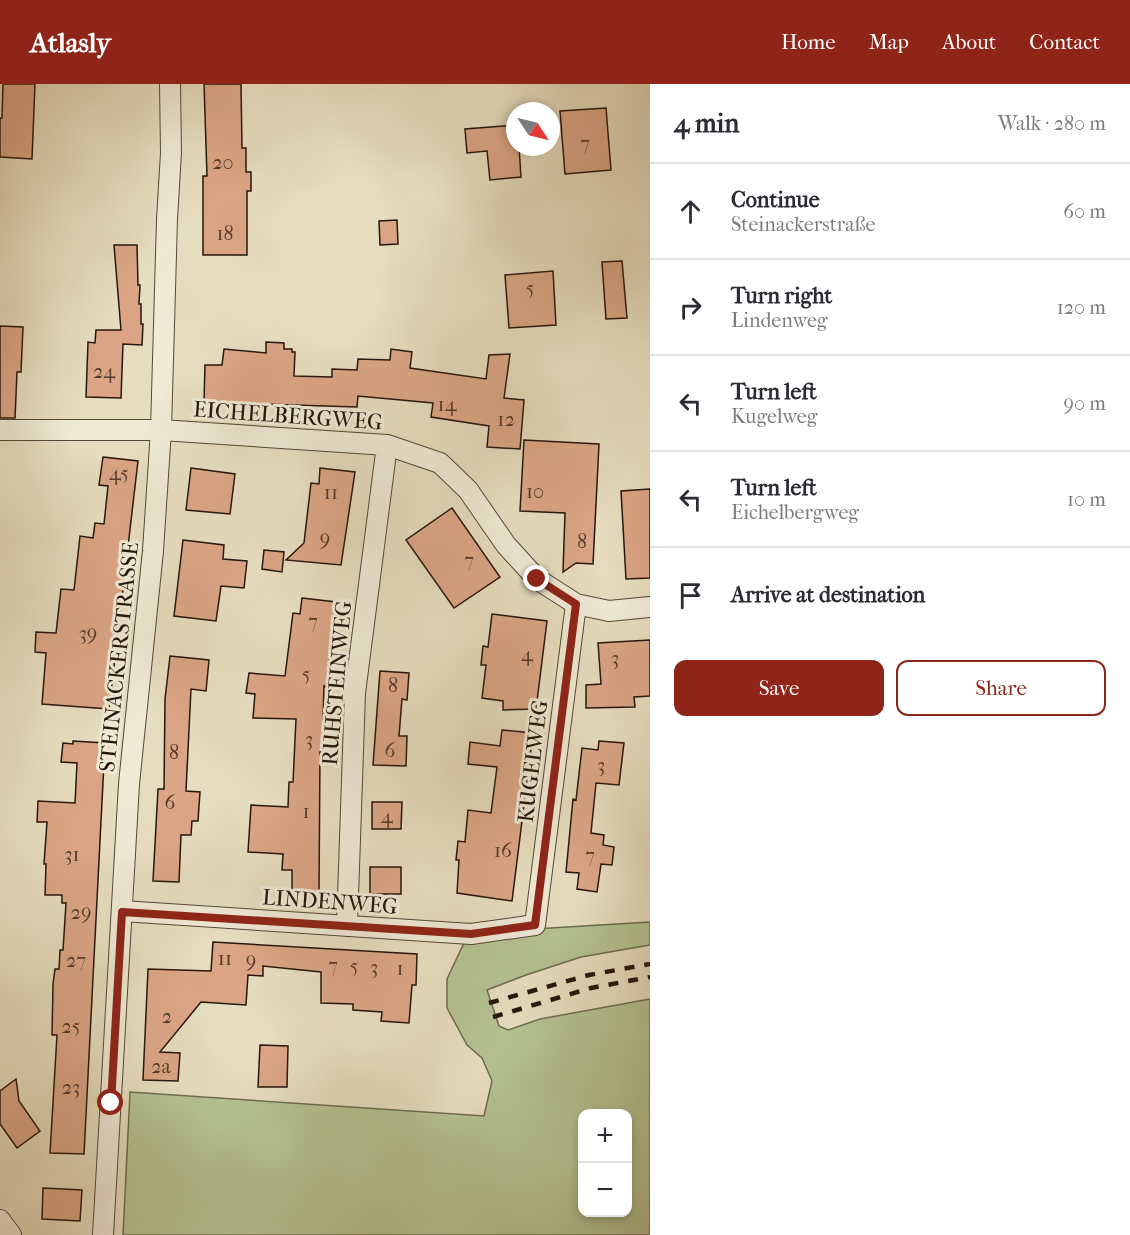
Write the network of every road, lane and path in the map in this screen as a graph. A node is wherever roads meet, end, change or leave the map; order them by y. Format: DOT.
graph roads {
  1 [pos="170,84"];
  2 [pos="0,430"];
  3 [pos="161,430"];
  4 [pos="387,445"];
  5 [pos="576,604"];
  6 [pos="650,607"];
  7 [pos="122,912"];
  8 [pos="535,925"];
  9 [pos="347,926"];
  10 [pos="0,1220"];
  11 [pos="11,1235"];
  12 [pos="103,1235"];
  1 -- 3 [label="street, STEINACKERSTRASSE"];
  2 -- 3 [label="street, EICHELBERGWEG"];
  3 -- 4 [label="street, EICHELBERGWEG"];
  3 -- 7 [label="street, STEINACKERSTRASSE"];
  4 -- 5 [label="street, EICHELBERGWEG"];
  4 -- 9 [label="street, RUHSTEINWEG"];
  5 -- 6 [label="street, EICHELBERGWEG"];
  5 -- 8 [label="street, KUGELWEG"];
  7 -- 9 [label="street, LINDENWEG"];
  7 -- 12 [label="street, STEINACKERSTRASSE"];
  8 -- 9 [label="street, LINDENWEG"];
  10 -- 11 [label="street"];
}
